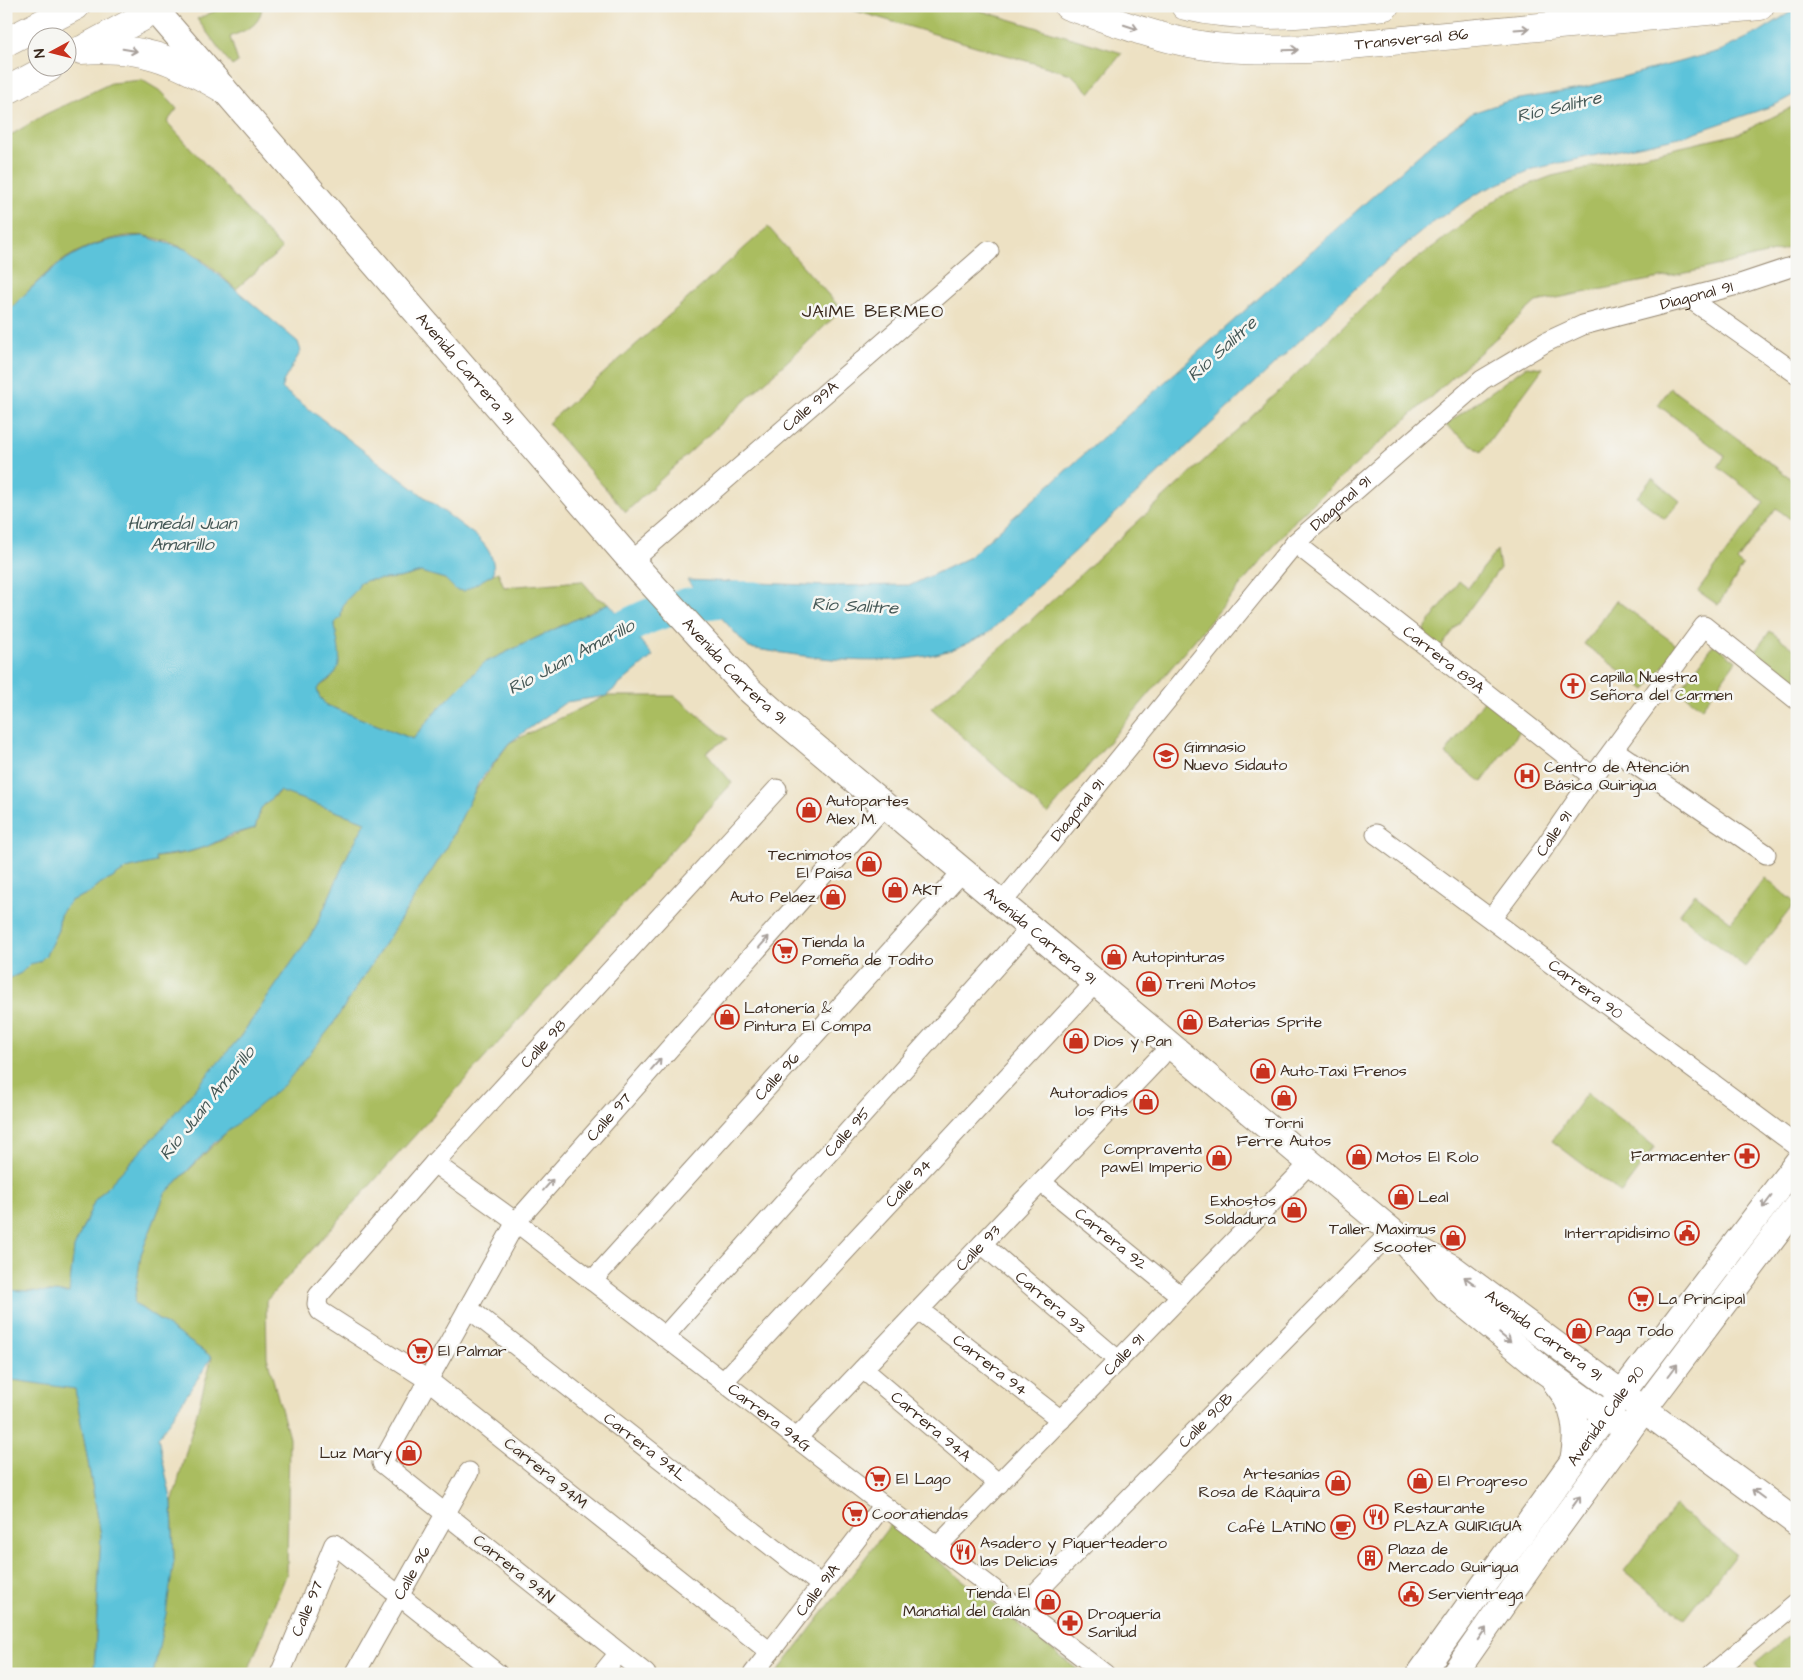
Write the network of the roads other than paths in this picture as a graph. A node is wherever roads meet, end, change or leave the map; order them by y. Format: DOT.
graph roads {
  1 [pos="76,6"];
  2 [pos="1068,6"];
  3 [pos="1185,6"];
  4 [pos="1386,6"];
  5 [pos="1760,6"];
  6 [pos="157,8"];
  7 [pos="6,42"];
  8 [pos="78,52"];
  9 [pos="78,54"];
  10 [pos="30,78"];
  11 [pos="222,88"];
  12 [pos="6,91"];
  13 [pos="989,251"];
  14 [pos="1797,265"];
  15 [pos="1689,298"];
  16 [pos="1797,374"];
  17 [pos="1295,543"];
  18 [pos="636,567"];
  19 [pos="1797,700"];
  20 [pos="1614,750"];
  21 [pos="1593,776"];
  22 [pos="777,789"];
  23 [pos="885,805"];
  24 [pos="1376,834"];
  25 [pos="1766,854"];
  26 [pos="963,871"];
  27 [pos="1001,904"];
  28 [pos="1491,920"];
  29 [pos="1030,928"];
  30 [pos="1095,983"];
  31 [pos="1160,1057"];
  32 [pos="1797,1146"];
  33 [pos="434,1163"];
  34 [pos="1310,1163"];
  35 [pos="1797,1163"];
  36 [pos="1041,1182"];
  37 [pos="1797,1206"];
  38 [pos="516,1222"];
  39 [pos="1400,1238"];
  40 [pos="982,1244"];
  41 [pos="592,1281"];
  42 [pos="1181,1296"];
  43 [pos="317,1304"];
  44 [pos="468,1308"];
  45 [pos="919,1310"];
  46 [pos="664,1337"];
  47 [pos="1119,1360"];
  48 [pos="863,1369"];
  49 [pos="1546,1372"];
  50 [pos="428,1380"];
  51 [pos="723,1382"];
  52 [pos="1622,1393"];
  53 [pos="1644,1409"];
  54 [pos="1606,1416"];
  55 [pos="1061,1420"];
  56 [pos="1628,1431"];
  57 [pos="796,1439"];
  58 [pos="382,1463"];
  59 [pos="1573,1464"];
  60 [pos="469,1472"];
  61 [pos="999,1484"];
  62 [pos="883,1505"];
  63 [pos="445,1514"];
  64 [pos="1797,1523"];
  65 [pos="937,1547"];
  66 [pos="821,1585"];
  67 [pos="398,1595"];
  68 [pos="1797,1602"];
  69 [pos="1020,1610"];
  70 [pos="770,1652"];
  71 [pos="619,1653"];
  72 [pos="1099,1672"];
  73 [pos="280,1674"];
  74 [pos="355,1674"];
  75 [pos="498,1674"];
  76 [pos="602,1674"];
  77 [pos="646,1674"];
  78 [pos="753,1674"];
  79 [pos="1420,1674"];
  80 [pos="1454,1674"];
  81 [pos="1712,1674"];
  1 -- 7 [label="main road"];
  2 -- 5 [label="main road, Transversal 86, one-way"];
  3 -- 4 [label="main road"];
  6 -- 8 [label="main road"];
  6 -- 11 [label="main road, Avenida Carrera 91"];
  9 -- 11 [label="main road, one-way"];
  10 -- 12 [label="main road"];
  11 -- 18 [label="main road, Avenida Carrera 91"];
  13 -- 18 [label="street, Calle 99A"];
  14 -- 15 [label="street, Diagonal 91"];
  15 -- 16 [label="street"];
  15 -- 17 [label="street, Diagonal 91"];
  17 -- 21 [label="street, Carrera 89A"];
  17 -- 27 [label="street, Diagonal 91"];
  18 -- 23 [label="main road, Avenida Carrera 91"];
  19 -- 20 [label="street, Calle 91"];
  20 -- 21 [label="street, Calle 91"];
  20 -- 25 [label="street"];
  21 -- 28 [label="street, Calle 91"];
  22 -- 33 [label="street, Calle 98"];
  23 -- 26 [label="main road, Avenida Carrera 91"];
  38 -- 23 [label="street, Calle 97, one-way"];
  24 -- 28 [label="street, Carrera 90"];
  26 -- 27 [label="main road, Avenida Carrera 91"];
  26 -- 41 [label="street, Calle 96"];
  27 -- 29 [label="main road, Avenida Carrera 91"];
  28 -- 32 [label="street, Carrera 90"];
  29 -- 30 [label="main road, Avenida Carrera 91"];
  29 -- 46 [label="street, Calle 95"];
  30 -- 34 [label="main road, Avenida Carrera 91"];
  30 -- 51 [label="street, Calle 94"];
  31 -- 36 [label="street, Calle 93"];
  33 -- 38 [label="street, Carrera 94G"];
  33 -- 43 [label="street, Calle 98"];
  34 -- 39 [label="main road, Avenida Carrera 91"];
  34 -- 42 [label="street, Calle 91"];
  35 -- 52 [label="main road, Avenida Calle 90, one-way"];
  36 -- 40 [label="street, Calle 93"];
  36 -- 42 [label="street, Carrera 92"];
  53 -- 37 [label="main road, Avenida Calle 90, one-way"];
  38 -- 41 [label="street, Carrera 94G"];
  38 -- 44 [label="street, Calle 97"];
  39 -- 49 [label="main road, Avenida Carrera 91, one-way"];
  52 -- 39 [label="main road, Avenida Carrera 91, one-way"];
  39 -- 69 [label="street, Calle 90B"];
  40 -- 45 [label="street, Calle 93"];
  40 -- 47 [label="street, Carrera 93"];
  41 -- 46 [label="street, Carrera 94G"];
  42 -- 47 [label="street, Calle 91"];
  43 -- 50 [label="street, Carrera 94M"];
  44 -- 50 [label="street, Calle 97"];
  44 -- 66 [label="street, Carrera 94L"];
  45 -- 48 [label="street, Calle 93"];
  45 -- 55 [label="street, Carrera 94"];
  46 -- 51 [label="street, Carrera 94G"];
  47 -- 55 [label="street, Calle 91"];
  48 -- 57 [label="street, Calle 93"];
  48 -- 61 [label="street, Carrera 94A"];
  49 -- 54 [label="main road, Avenida Carrera 91"];
  49 -- 59 [label="main road"];
  50 -- 58 [label="street, Calle 97"];
  50 -- 70 [label="street, Carrera 94M"];
  51 -- 57 [label="street, Carrera 94G"];
  52 -- 53 [label="main road, Avenida Carrera 91"];
  52 -- 54 [label="main road, Avenida Calle 90"];
  53 -- 56 [label="main road, Avenida Calle 90"];
  64 -- 53 [label="main road, Avenida Carrera 91, one-way"];
  54 -- 56 [label="main road, Avenida Carrera 91"];
  54 -- 59 [label="main road, Avenida Calle 90"];
  55 -- 61 [label="street, Calle 91"];
  80 -- 56 [label="main road, Avenida Calle 90, one-way"];
  57 -- 62 [label="street, Carrera 94G"];
  58 -- 63 [label="street, Carrera 94N"];
  59 -- 79 [label="main road, Avenida Calle 90"];
  60 -- 63 [label="street, Calle 96"];
  61 -- 65 [label="street, Calle 91"];
  62 -- 65 [label="street, Carrera 94G"];
  62 -- 66 [label="street, Calle 91A"];
  63 -- 67 [label="street, Calle 96"];
  63 -- 71 [label="street, Carrera 94N"];
  65 -- 69 [label="street, Carrera 94G"];
  66 -- 70 [label="street, Calle 91A"];
  67 -- 73 [label="street, Calle 97"];
  67 -- 74 [label="street, Calle 96"];
  67 -- 75 [label="street"];
  68 -- 81 [label="street"];
  69 -- 72 [label="street, Carrera 94G"];
  70 -- 78 [label="street, Calle 91A"];
  71 -- 76 [label="street"];
  71 -- 77 [label="street, Carrera 94N"];
}
